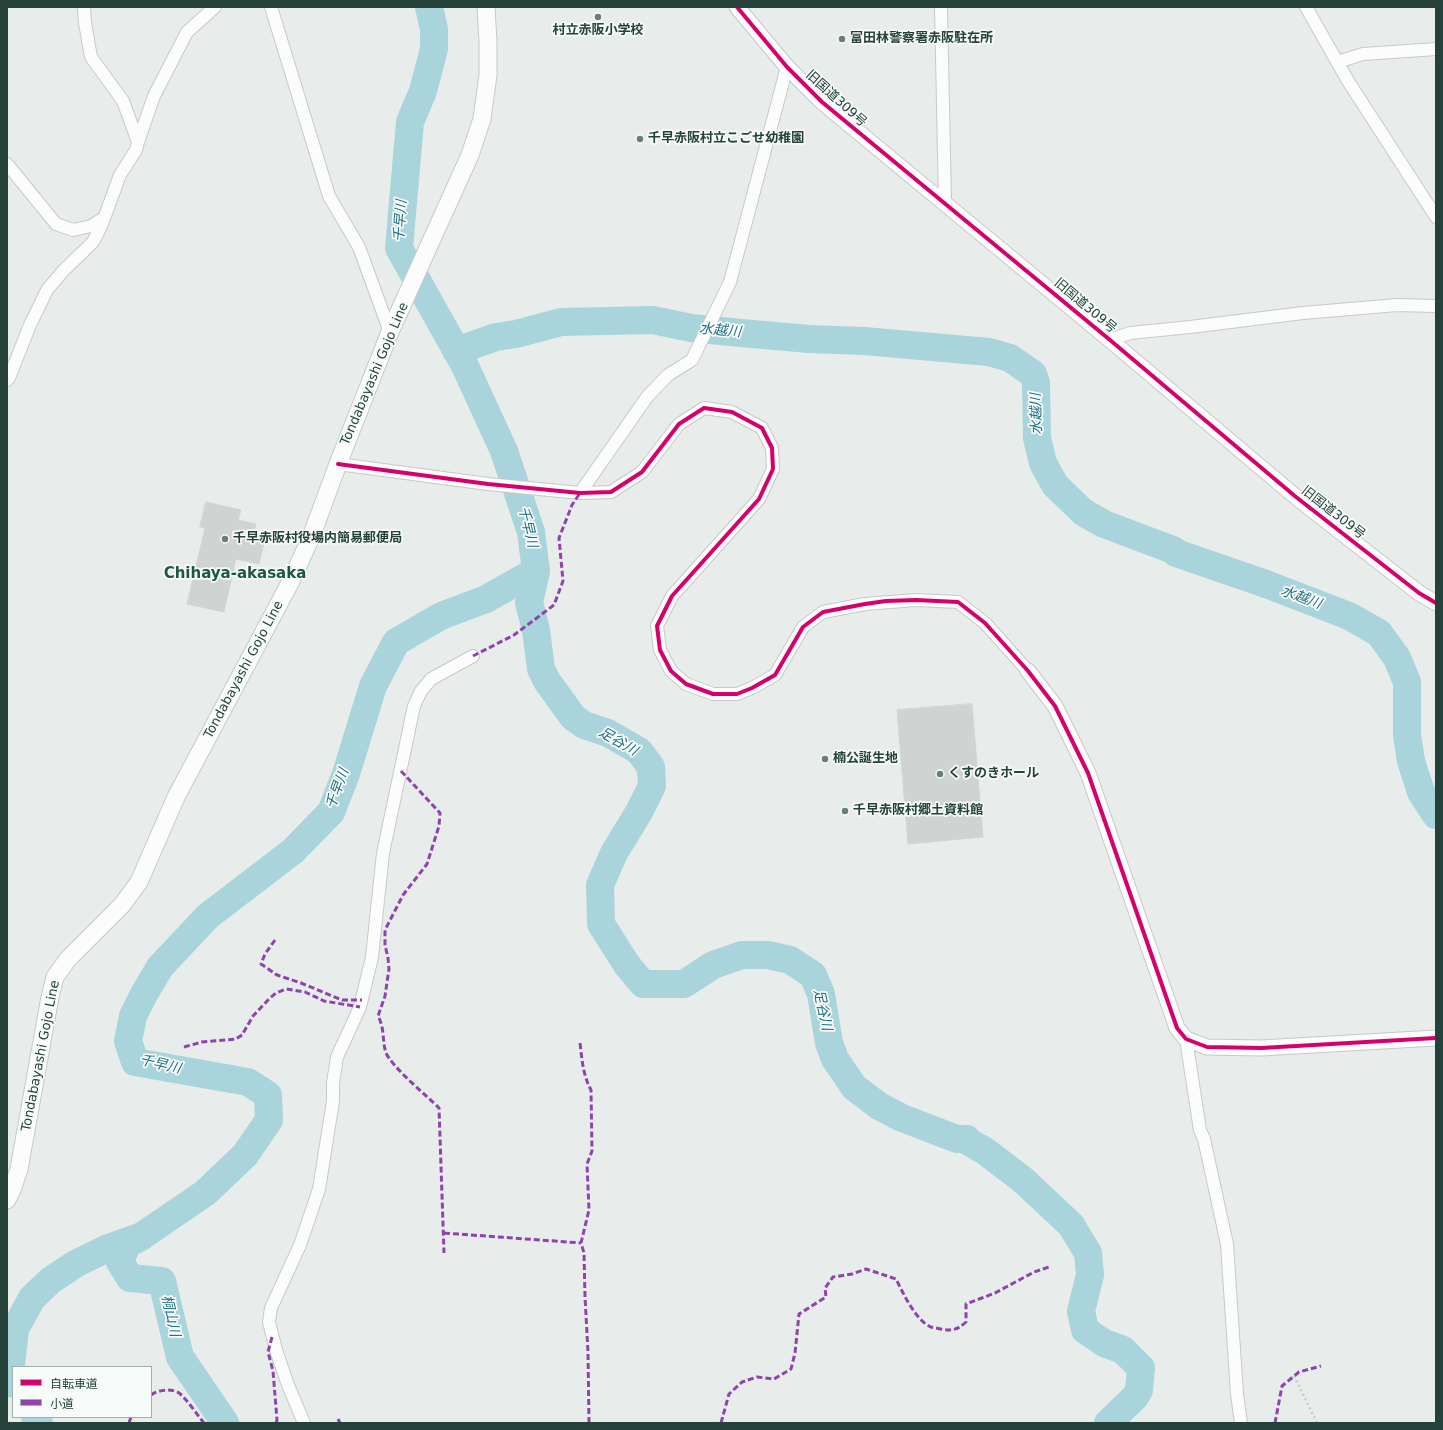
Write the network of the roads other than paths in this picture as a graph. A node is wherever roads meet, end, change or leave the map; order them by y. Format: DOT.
graph roads {
  1 [pos="84,7"];
  2 [pos="214,7"];
  3 [pos="271,7"];
  4 [pos="486,7"];
  5 [pos="737,7"];
  6 [pos="941,7"];
  7 [pos="1306,7"];
  8 [pos="1436,49"];
  9 [pos="1337,62"];
  10 [pos="787,67"];
  11 [pos="138,142"];
  12 [pos="7,164"];
  13 [pos="945,203"];
  14 [pos="1436,217"];
  15 [pos="104,218"];
  16 [pos="1436,306"];
  17 [pos="390,332"];
  18 [pos="1110,340"];
  19 [pos="7,380"];
  20 [pos="338,464"];
  21 [pos="580,493"];
  22 [pos="1436,603"];
  23 [pos="473,656"];
  24 [pos="1028,671"];
  25 [pos="1436,1038"];
  26 [pos="1186,1039"];
  27 [pos="7,1200"];
  28 [pos="304,1423"];
  29 [pos="1241,1423"];
  1 -- 11 [label="street"];
  2 -- 11 [label="street"];
  3 -- 17 [label="street"];
  4 -- 17 [label="main road, Tondabayashi Gojo Line"];
  5 -- 10 [label="street, 旧国道309号"];
  6 -- 13 [label="street"];
  7 -- 9 [label="street"];
  8 -- 9 [label="street"];
  9 -- 14 [label="street"];
  10 -- 13 [label="street, 旧国道309号"];
  10 -- 21 [label="street"];
  11 -- 15 [label="street"];
  12 -- 15 [label="street"];
  13 -- 18 [label="street, 旧国道309号"];
  15 -- 19 [label="street"];
  16 -- 18 [label="street"];
  17 -- 20 [label="main road, Tondabayashi Gojo Line"];
  18 -- 22 [label="street, 旧国道309号"];
  20 -- 21 [label="street"];
  20 -- 27 [label="main road, Tondabayashi Gojo Line"];
  21 -- 24 [label="street"];
  23 -- 28 [label="street"];
  24 -- 26 [label="street"];
  25 -- 26 [label="street"];
  26 -- 29 [label="street"];
}
